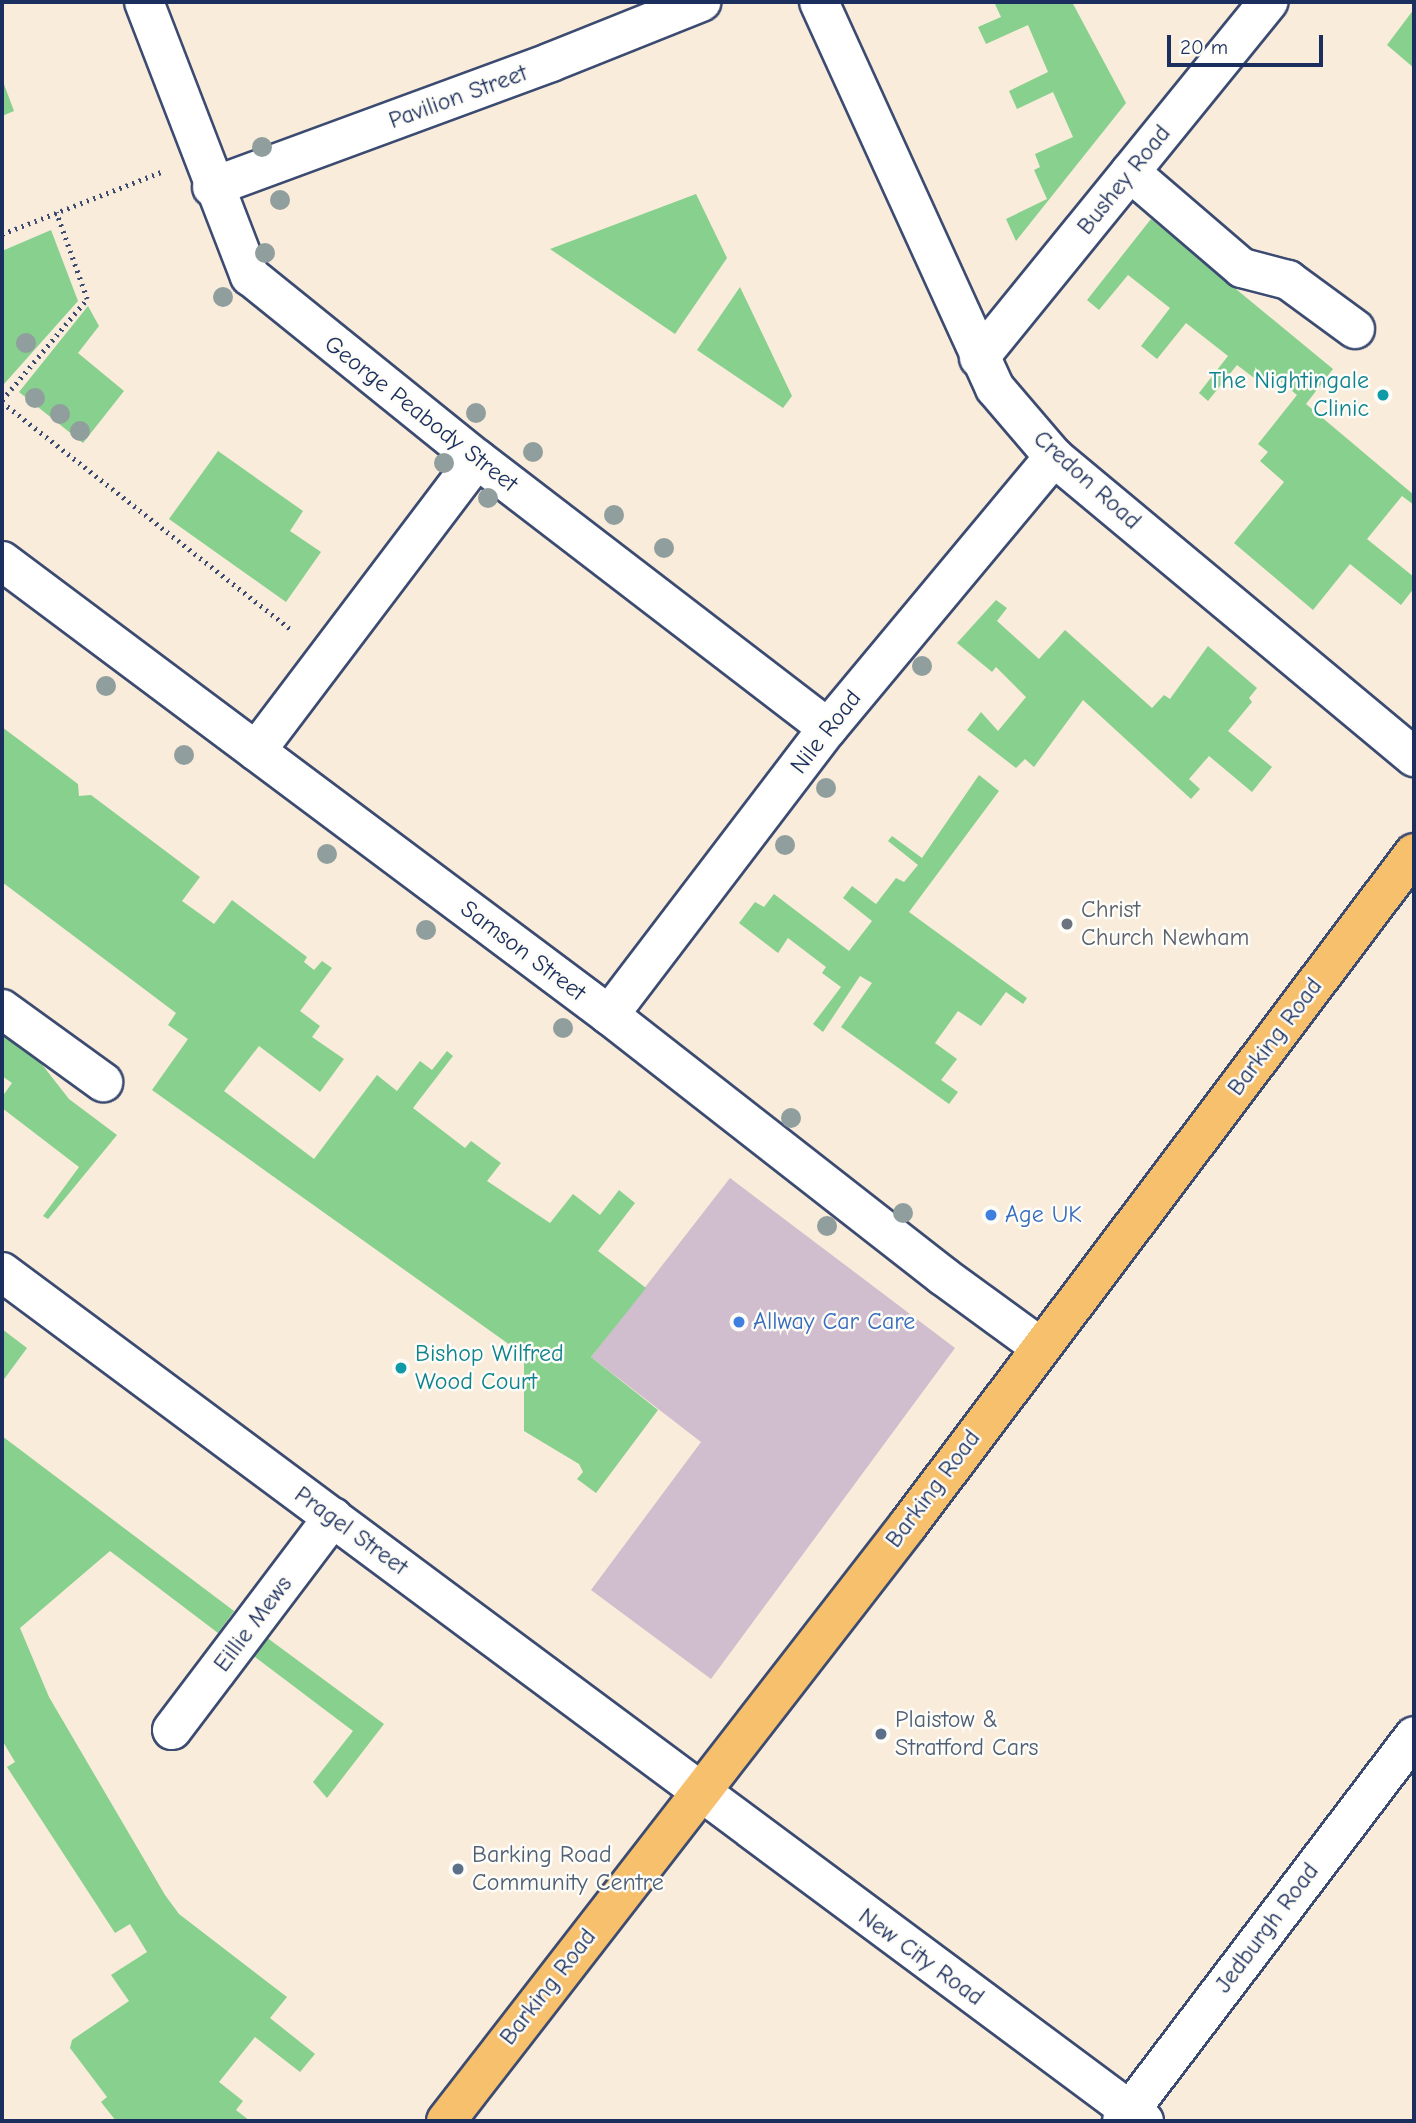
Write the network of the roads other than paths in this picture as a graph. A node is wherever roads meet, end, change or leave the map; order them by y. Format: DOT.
graph roads {
  1 [pos="144,2"];
  2 [pos="701,2"];
  3 [pos="819,2"];
  4 [pos="1268,2"];
  5 [pos="207,172"];
  6 [pos="1130,172"];
  7 [pos="1355,328"];
  8 [pos="979,358"];
  9 [pos="1054,457"];
  10 [pos="477,459"];
  11 [pos="2,561"];
  12 [pos="828,728"];
  13 [pos="256,751"];
  14 [pos="1414,757"];
  15 [pos="1414,853"];
  16 [pos="2,1009"];
  17 [pos="609,1015"];
  18 [pos="103,1083"];
  19 [pos="2,1272"];
  20 [pos="1039,1346"];
  21 [pos="333,1517"];
  22 [pos="172,1730"];
  23 [pos="1414,1736"];
  24 [pos="699,1792"];
  25 [pos="1132,2118"];
  26 [pos="446,2121"];
  1 -- 5 [label="street, George Peabody Street"];
  2 -- 5 [label="street, Pavilion Street"];
  3 -- 8 [label="street, Credon Road"];
  4 -- 6 [label="street, Bushey Road"];
  5 -- 10 [label="street, George Peabody Street"];
  6 -- 7 [label="street"];
  6 -- 8 [label="street, Bushey Road"];
  8 -- 9 [label="street, Credon Road"];
  9 -- 12 [label="street, Nile Road"];
  9 -- 14 [label="street, Credon Road"];
  10 -- 12 [label="street, George Peabody Street"];
  10 -- 13 [label="street"];
  11 -- 13 [label="street, Samson Street"];
  12 -- 17 [label="street, Nile Road"];
  13 -- 17 [label="street, Samson Street"];
  15 -- 20 [label="main road, Barking Road"];
  16 -- 18 [label="street"];
  17 -- 20 [label="street, Samson Street"];
  19 -- 21 [label="street, Pragel Street"];
  20 -- 24 [label="main road, Barking Road"];
  21 -- 22 [label="street, Eillie Mews"];
  21 -- 24 [label="street, Pragel Street"];
  23 -- 25 [label="street, Jedburgh Road"];
  24 -- 25 [label="street, New City Road"];
  24 -- 26 [label="main road, Barking Road"];
}
